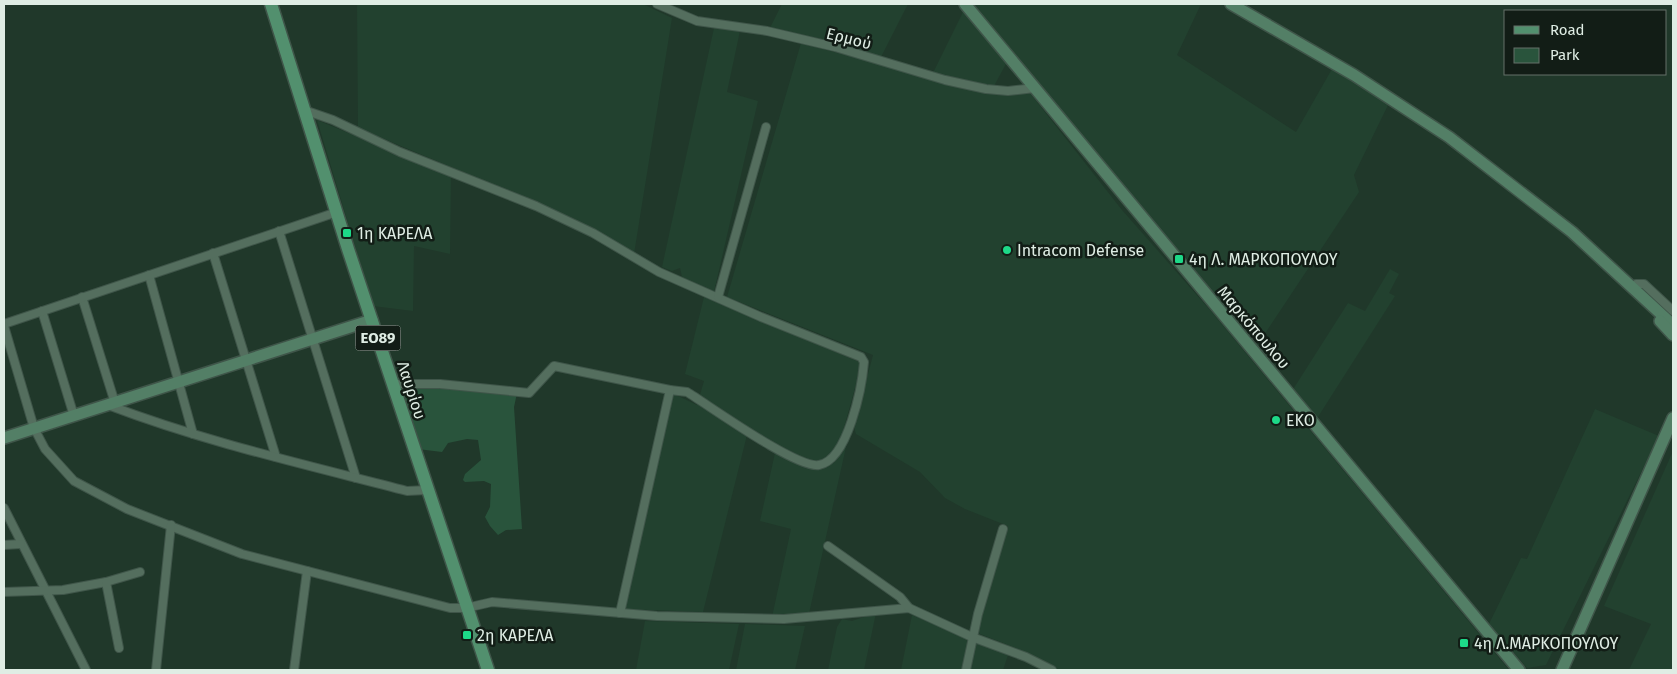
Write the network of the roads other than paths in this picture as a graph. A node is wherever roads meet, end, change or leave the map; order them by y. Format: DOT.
graph roads {
  1 [pos="271,4"];
  2 [pos="657,4"];
  3 [pos="965,4"];
  4 [pos="1230,4"];
  5 [pos="1035,88"];
  6 [pos="304,110"];
  7 [pos="766,126"];
  8 [pos="337,212"];
  9 [pos="278,231"];
  10 [pos="213,253"];
  11 [pos="149,275"];
  12 [pos="1632,288"];
  13 [pos="82,297"];
  14 [pos="718,298"];
  15 [pos="1646,301"];
  16 [pos="42,311"];
  17 [pos="1673,311"];
  18 [pos="372,320"];
  19 [pos="4,325"];
  20 [pos="1673,325"];
  21 [pos="1673,335"];
  22 [pos="312,340"];
  23 [pos="245,361"];
  24 [pos="179,382"];
  25 [pos="393,384"];
  26 [pos="670,390"];
  27 [pos="111,404"];
  28 [pos="74,416"];
  29 [pos="1673,418"];
  30 [pos="34,428"];
  31 [pos="193,434"];
  32 [pos="4,438"];
  33 [pos="276,457"];
  34 [pos="356,478"];
  35 [pos="427,490"];
  36 [pos="4,508"];
  37 [pos="171,525"];
  38 [pos="1003,529"];
  39 [pos="21,544"];
  40 [pos="4,545"];
  41 [pos="828,546"];
  42 [pos="307,570"];
  43 [pos="140,572"];
  44 [pos="106,582"];
  45 [pos="45,591"];
  46 [pos="4,592"];
  47 [pos="466,608"];
  48 [pos="909,608"];
  49 [pos="620,613"];
  50 [pos="972,637"];
  51 [pos="119,648"];
  52 [pos="86,670"];
  53 [pos="156,670"];
  54 [pos="294,670"];
  55 [pos="488,670"];
  56 [pos="966,670"];
  57 [pos="1052,670"];
  58 [pos="1519,670"];
  59 [pos="1562,670"];
  1 -- 6 [label="main road, Λαυρίου / ΕΟ89"];
  2 -- 5 [label="street, Ερμού"];
  3 -- 5 [label="street, Μαρκόπουλου"];
  4 -- 12 [label="street"];
  5 -- 58 [label="street, Μαρκόπουλου"];
  6 -- 8 [label="main road, Λαυρίου / ΕΟ89"];
  6 -- 14 [label="street"];
  7 -- 14 [label="street"];
  8 -- 9 [label="street"];
  8 -- 18 [label="main road, Λαυρίου / ΕΟ89"];
  9 -- 10 [label="street"];
  9 -- 22 [label="street"];
  10 -- 11 [label="street"];
  10 -- 23 [label="street"];
  11 -- 13 [label="street"];
  11 -- 24 [label="street"];
  12 -- 15 [label="street"];
  12 -- 17 [label="street"];
  13 -- 16 [label="street"];
  13 -- 27 [label="street"];
  14 -- 26 [label="street"];
  15 -- 20 [label="street"];
  15 -- 21 [label="street"];
  16 -- 19 [label="street"];
  16 -- 28 [label="street"];
  18 -- 22 [label="street"];
  18 -- 25 [label="main road, Λαυρίου / ΕΟ89"];
  19 -- 30 [label="street"];
  22 -- 23 [label="street"];
  22 -- 34 [label="street"];
  23 -- 24 [label="street"];
  23 -- 33 [label="street"];
  24 -- 27 [label="street"];
  24 -- 31 [label="street"];
  25 -- 26 [label="street"];
  25 -- 35 [label="main road, Λαυρίου / ΕΟ89"];
  26 -- 49 [label="street"];
  27 -- 28 [label="street"];
  27 -- 31 [label="street"];
  28 -- 30 [label="street"];
  29 -- 59 [label="street"];
  30 -- 32 [label="street"];
  30 -- 37 [label="street"];
  31 -- 33 [label="street"];
  33 -- 34 [label="street"];
  34 -- 35 [label="street"];
  35 -- 47 [label="main road, Λαυρίου / ΕΟ89"];
  36 -- 39 [label="street"];
  37 -- 42 [label="street"];
  37 -- 53 [label="street"];
  38 -- 50 [label="street"];
  39 -- 40 [label="street"];
  39 -- 45 [label="street"];
  41 -- 48 [label="street"];
  42 -- 47 [label="street"];
  42 -- 54 [label="street"];
  43 -- 44 [label="street"];
  44 -- 45 [label="street"];
  44 -- 51 [label="street"];
  45 -- 46 [label="street"];
  45 -- 52 [label="street"];
  47 -- 49 [label="street"];
  47 -- 55 [label="main road, Λαυρίου / ΕΟ89"];
  48 -- 49 [label="street"];
  48 -- 50 [label="street"];
  50 -- 56 [label="street"];
  50 -- 57 [label="street"];
}
